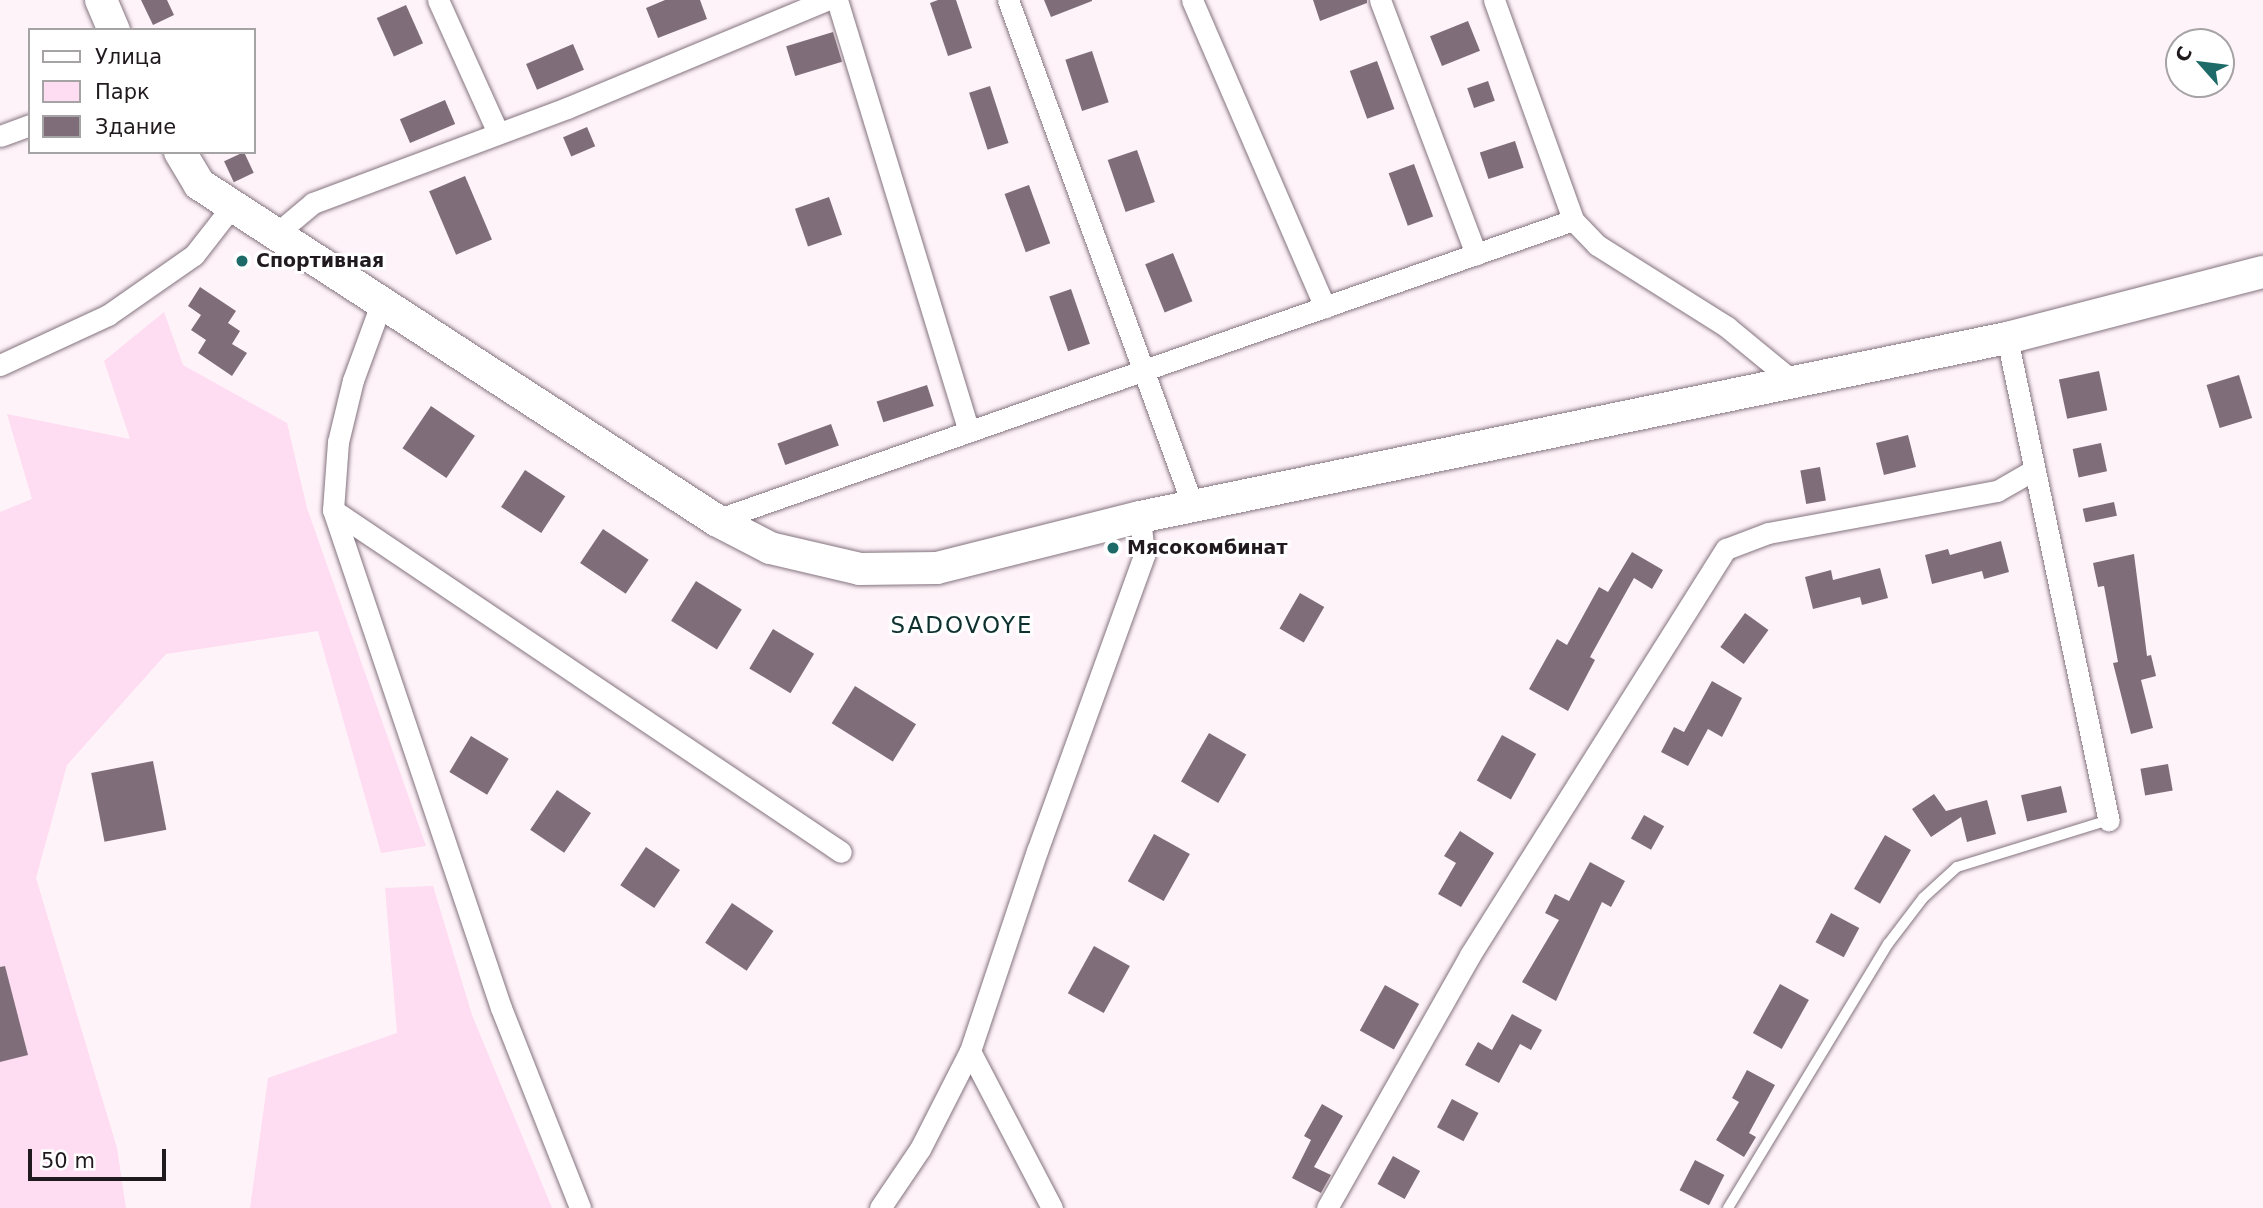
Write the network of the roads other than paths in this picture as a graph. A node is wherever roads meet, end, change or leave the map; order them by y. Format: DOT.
graph roads {
  1 [pos="101,0"];
  2 [pos="438,0"];
  3 [pos="827,0"];
  4 [pos="837,0"];
  5 [pos="1008,0"];
  6 [pos="1192,0"];
  7 [pos="1380,0"];
  8 [pos="1494,0"];
  9 [pos="113,28"];
  10 [pos="28,126"];
  11 [pos="498,132"];
  12 [pos="0,136"];
  13 [pos="181,154"];
  14 [pos="233,205"];
  15 [pos="1573,220"];
  16 [pos="276,234"];
  17 [pos="1476,254"];
  18 [pos="2263,272"];
  19 [pos="381,304"];
  20 [pos="1325,307"];
  21 [pos="2007,338"];
  22 [pos="0,365"];
  23 [pos="1145,370"];
  24 [pos="1794,382"];
  25 [pos="969,431"];
  26 [pos="2032,471"];
  27 [pos="1193,506"];
  28 [pos="333,510"];
  29 [pos="1140,517"];
  30 [pos="716,520"];
  31 [pos="2109,820"];
  32 [pos="841,852"];
  33 [pos="970,1051"];
  34 [pos="580,1208"];
  35 [pos="880,1208"];
  36 [pos="1052,1208"];
  37 [pos="1327,1208"];
  38 [pos="1728,1208"];
  1 -- 9 [label="street"];
  2 -- 11 [label="street"];
  3 -- 11 [label="street"];
  4 -- 25 [label="street"];
  5 -- 23 [label="street"];
  6 -- 20 [label="street"];
  7 -- 17 [label="street"];
  8 -- 15 [label="street"];
  10 -- 12 [label="street"];
  11 -- 16 [label="street"];
  13 -- 14 [label="street"];
  14 -- 16 [label="street"];
  14 -- 22 [label="street"];
  15 -- 17 [label="street"];
  15 -- 24 [label="street"];
  16 -- 19 [label="street"];
  17 -- 20 [label="street"];
  18 -- 21 [label="street"];
  19 -- 28 [label="street"];
  19 -- 30 [label="street"];
  20 -- 23 [label="street"];
  21 -- 24 [label="street"];
  21 -- 26 [label="street"];
  23 -- 25 [label="street"];
  23 -- 27 [label="street"];
  24 -- 27 [label="street"];
  25 -- 30 [label="street"];
  26 -- 31 [label="street"];
  26 -- 37 [label="street"];
  27 -- 29 [label="street"];
  28 -- 32 [label="street"];
  28 -- 34 [label="street"];
  29 -- 30 [label="street"];
  29 -- 33 [label="street"];
  31 -- 38 [label="lane"];
  33 -- 35 [label="street"];
  33 -- 36 [label="street"];
}
